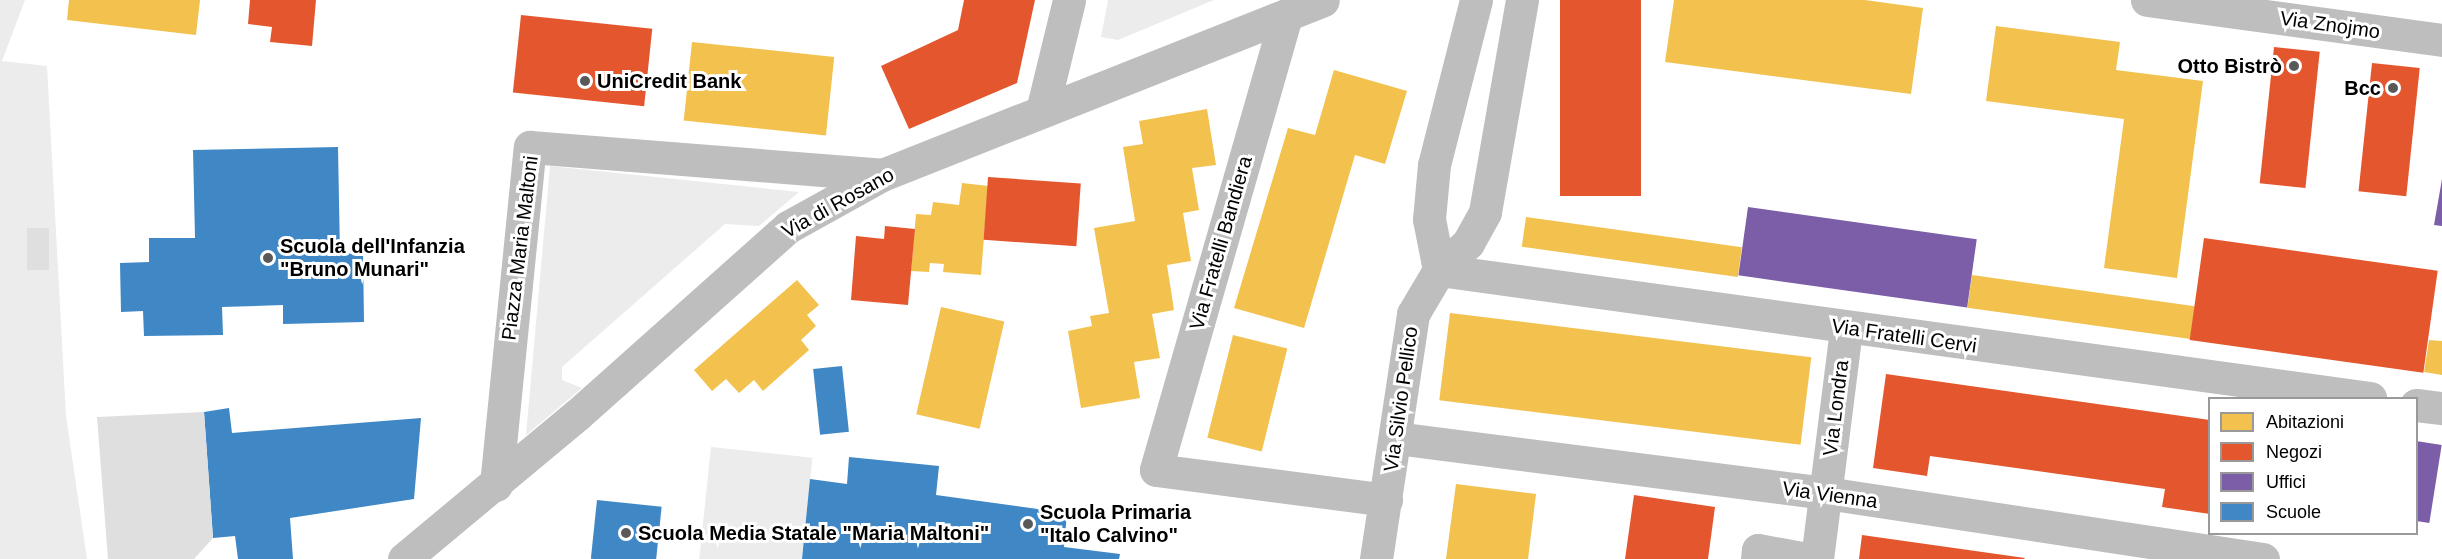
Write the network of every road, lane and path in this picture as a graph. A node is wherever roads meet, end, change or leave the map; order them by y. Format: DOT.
graph roads {
  1 [pos="1070,0"];
  2 [pos="1323,0"];
  3 [pos="1476,0"];
  4 [pos="1522,0"];
  5 [pos="2147,0"];
  6 [pos="1286,16"];
  7 [pos="2442,40"];
  8 [pos="1042,111"];
  9 [pos="882,175"];
  10 [pos="1439,270"];
  11 [pos="1846,328"];
  12 [pos="2274,392"];
  13 [pos="2343,397"];
  14 [pos="2418,405"];
  15 [pos="2442,408"];
  16 [pos="1396,438"];
  17 [pos="495,485"];
  18 [pos="1826,493"];
  19 [pos="1386,500"];
  20 [pos="2259,552"];
  21 [pos="404,559"];
  22 [pos="1376,559"];
  23 [pos="1757,559"];
  24 [pos="1807,559"];
  25 [pos="1817,559"];
  1 -- 8 [label="street"];
  2 -- 6 [label="street, Via di Rosano"];
  3 -- 10 [label="street"];
  4 -- 10 [label="street, Via Silvio Pellico"];
  5 -- 7 [label="street, Via Znojmo"];
  6 -- 8 [label="street, Via di Rosano"];
  6 -- 19 [label="street, Via Fratelli Bandiera"];
  8 -- 9 [label="street, Via di Rosano"];
  9 -- 17 [label="street, Via di Rosano"];
  9 -- 17 [label="street, Piazza Maria Maltoni"];
  10 -- 11 [label="street, Via Fratelli Cervi"];
  10 -- 16 [label="street, Via Silvio Pellico"];
  11 -- 12 [label="street, Via Fratelli Cervi"];
  11 -- 18 [label="street, Via Londra"];
  12 -- 13 [label="street, Via Fratelli Cervi"];
  14 -- 15 [label="street"];
  16 -- 18 [label="street, Via Vienna"];
  16 -- 19 [label="street, Via Silvio Pellico"];
  17 -- 21 [label="street, Via di Rosano"];
  18 -- 20 [label="street, Via Vienna"];
  18 -- 25 [label="street, Via Londra"];
  19 -- 22 [label="street, Via Silvio Pellico"];
  23 -- 24 [label="street"];
}
